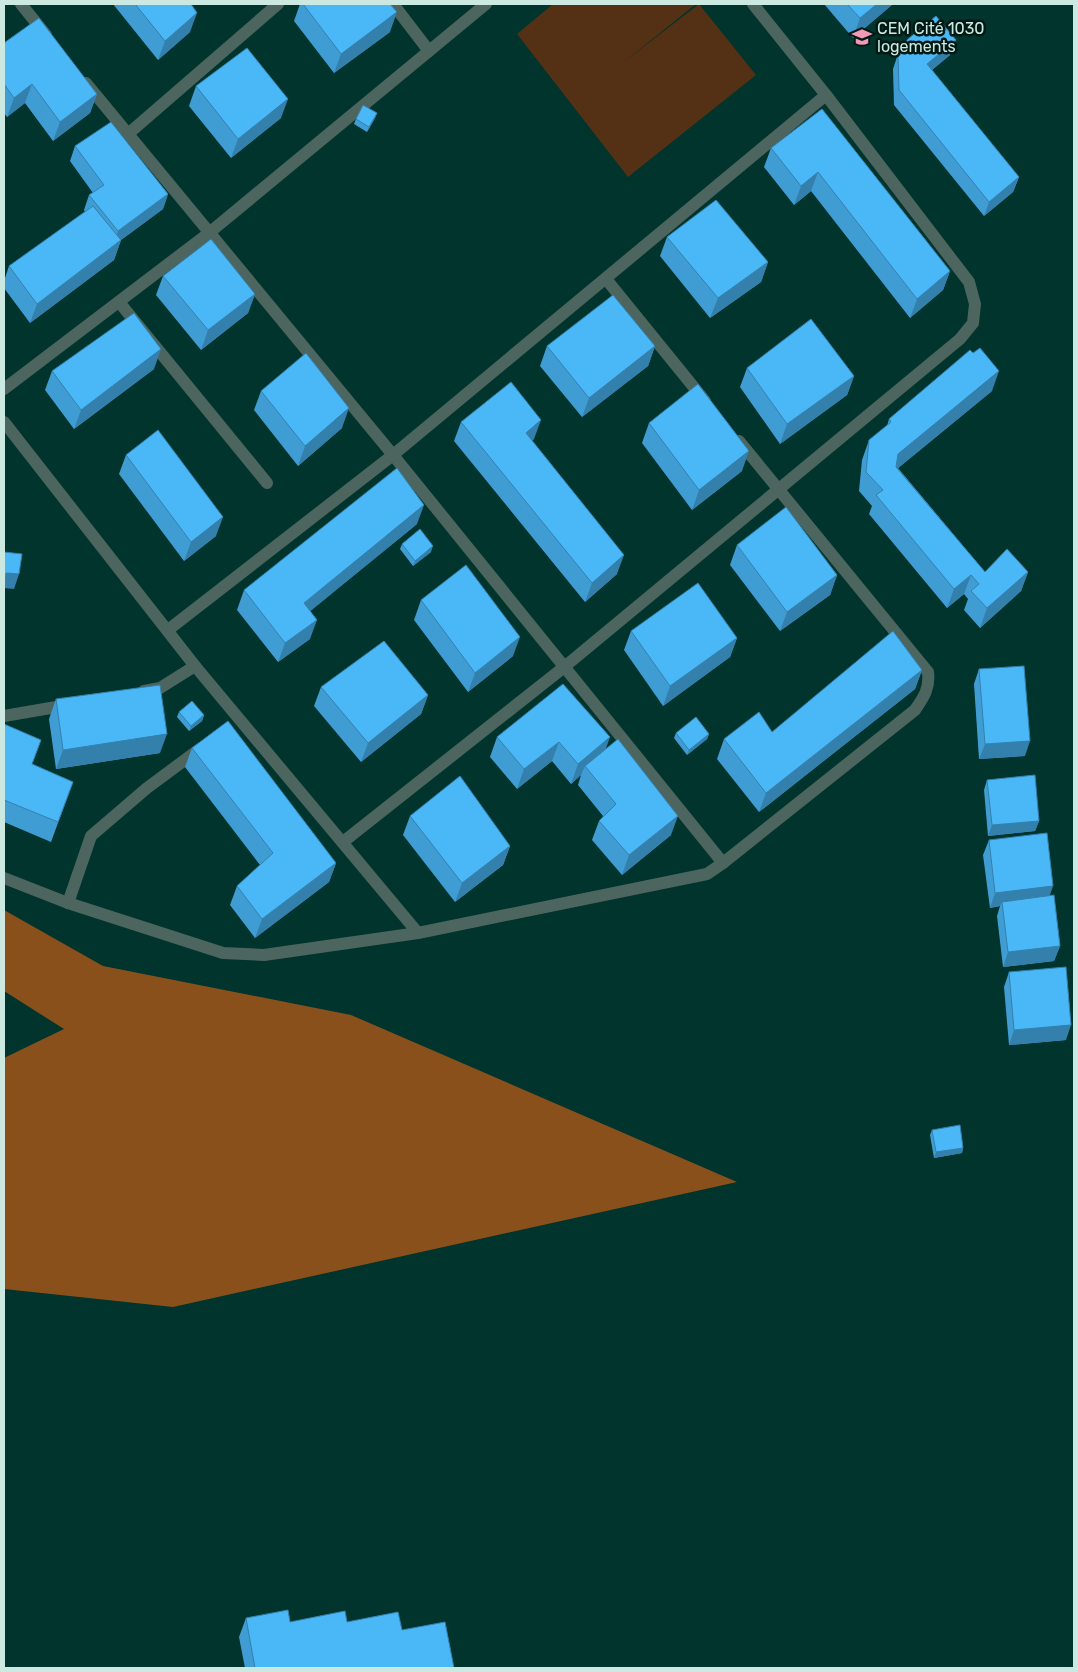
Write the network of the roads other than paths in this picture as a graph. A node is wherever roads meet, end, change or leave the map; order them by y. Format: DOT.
graph roads {
  1 [pos="20,4"];
  2 [pos="278,4"];
  3 [pos="393,4"];
  4 [pos="486,4"];
  5 [pos="753,4"];
  6 [pos="52,42"];
  7 [pos="429,51"];
  8 [pos="77,73"];
  9 [pos="826,95"];
  10 [pos="128,134"];
  11 [pos="209,233"];
  12 [pos="606,279"];
  13 [pos="120,302"];
  14 [pos="4,389"];
  15 [pos="716,413"];
  16 [pos="4,422"];
  17 [pos="728,428"];
  18 [pos="393,455"];
  19 [pos="267,483"];
  20 [pos="778,490"];
  21 [pos="168,630"];
  22 [pos="195,666"];
  23 [pos="564,668"];
  24 [pos="130,694"];
  25 [pos="82,702"];
  26 [pos="4,716"];
  27 [pos="208,742"];
  28 [pos="343,842"];
  29 [pos="723,863"];
  30 [pos="4,878"];
  31 [pos="68,903"];
  32 [pos="418,932"];
  1 -- 6 [label="street"];
  2 -- 10 [label="street"];
  3 -- 7 [label="street"];
  4 -- 7 [label="street"];
  5 -- 9 [label="street"];
  7 -- 11 [label="street"];
  8 -- 10 [label="street"];
  9 -- 12 [label="street"];
  9 -- 20 [label="street"];
  10 -- 11 [label="street"];
  11 -- 13 [label="street"];
  11 -- 18 [label="street"];
  12 -- 15 [label="street"];
  12 -- 18 [label="street"];
  13 -- 14 [label="street"];
  13 -- 19 [label="street"];
  16 -- 21 [label="street"];
  17 -- 20 [label="street"];
  18 -- 21 [label="street"];
  18 -- 23 [label="street"];
  20 -- 23 [label="street"];
  20 -- 29 [label="street"];
  21 -- 22 [label="street"];
  22 -- 24 [label="street"];
  22 -- 28 [label="street"];
  23 -- 28 [label="street"];
  23 -- 29 [label="street"];
  25 -- 26 [label="street"];
  27 -- 31 [label="street"];
  28 -- 32 [label="street"];
  29 -- 32 [label="street"];
  30 -- 31 [label="street"];
  31 -- 32 [label="street"];
}
